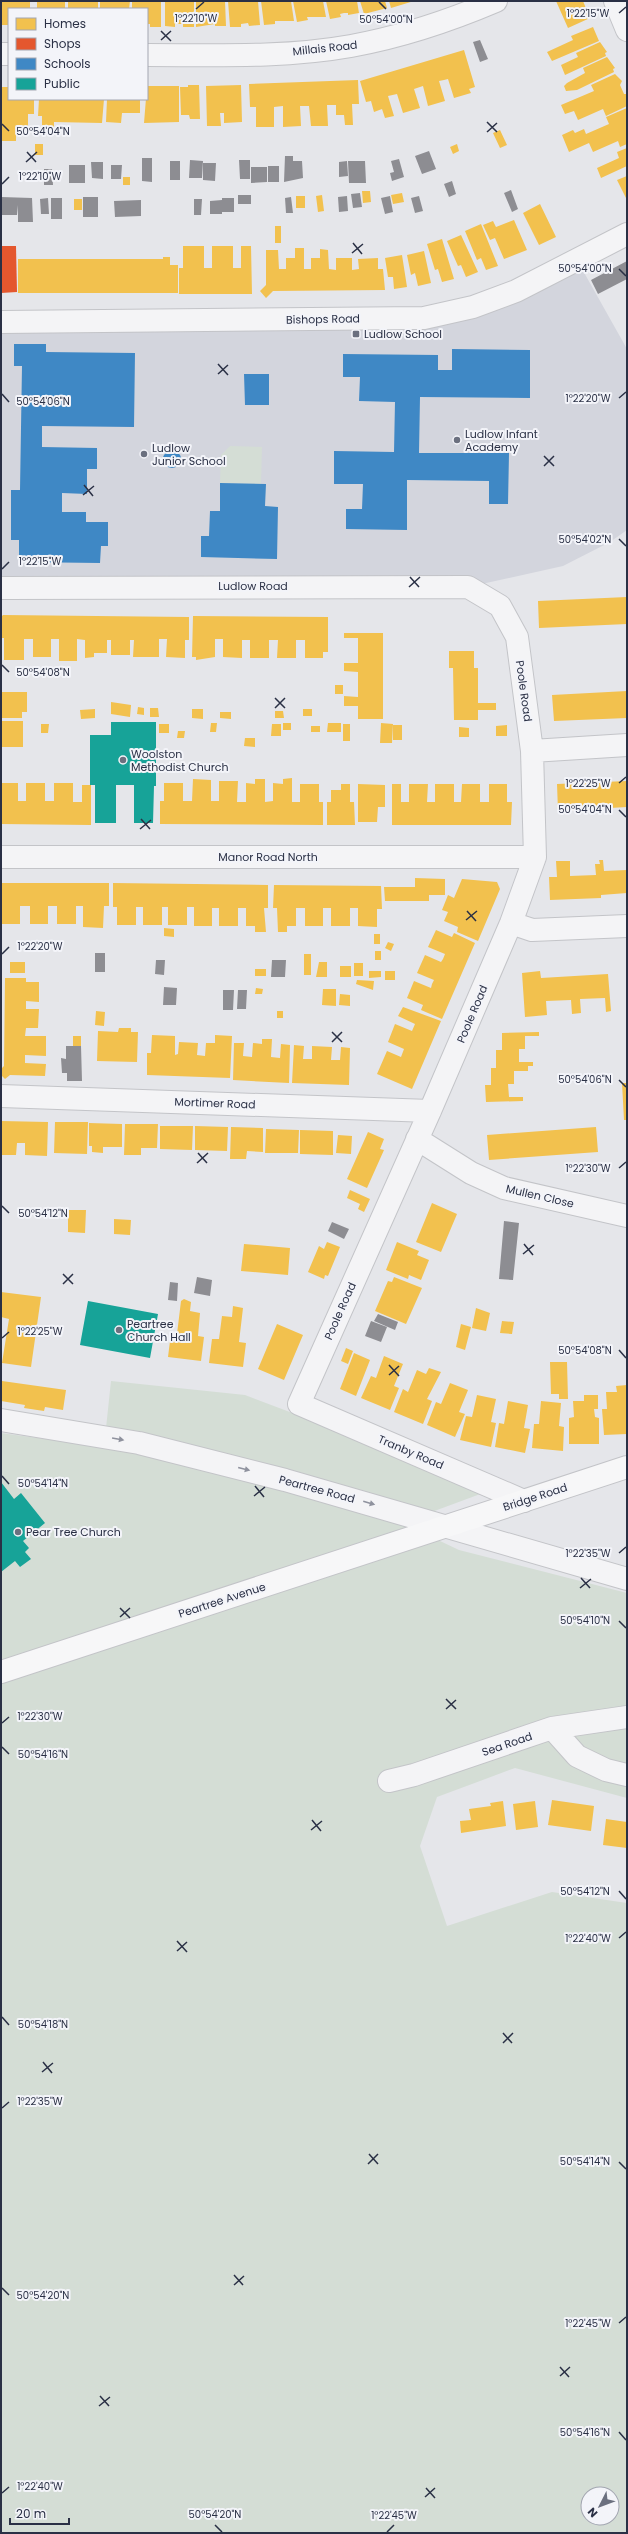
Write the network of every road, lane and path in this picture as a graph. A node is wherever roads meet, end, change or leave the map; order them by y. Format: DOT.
graph roads {
  1 [pos="496,1"];
  2 [pos="615,1"];
  3 [pos="627,30"];
  4 [pos="148,55"];
  5 [pos="627,234"];
  6 [pos="1,322"];
  7 [pos="1,588"];
  8 [pos="500,606"];
  9 [pos="627,745"];
  10 [pos="532,751"];
  11 [pos="1,857"];
  12 [pos="535,857"];
  13 [pos="511,923"];
  14 [pos="627,926"];
  15 [pos="1,1096"];
  16 [pos="430,1111"];
  17 [pos="417,1139"];
  18 [pos="627,1216"];
  19 [pos="299,1404"];
  20 [pos="1,1420"];
  21 [pos="627,1467"];
  22 [pos="524,1501"];
  23 [pos="444,1527"];
  24 [pos="627,1579"];
  25 [pos="1,1672"];
  26 [pos="627,1717"];
  27 [pos="552,1728"];
  28 [pos="627,1775"];
  29 [pos="389,1781"];
  1 -- 4 [label="street, Millais Road"];
  2 -- 3 [label="street"];
  5 -- 6 [label="street, Bishops Road"];
  7 -- 8 [label="street, Ludlow Road"];
  8 -- 10 [label="street, Poole Road"];
  9 -- 10 [label="street"];
  10 -- 12 [label="street, Poole Road"];
  11 -- 12 [label="street, Manor Road North"];
  12 -- 13 [label="street, Poole Road"];
  13 -- 14 [label="street"];
  13 -- 16 [label="street, Poole Road"];
  15 -- 16 [label="street, Mortimer Road"];
  16 -- 17 [label="street, Poole Road"];
  17 -- 18 [label="street, Mullen Close"];
  17 -- 19 [label="street, Poole Road"];
  19 -- 22 [label="street, Tranby Road"];
  20 -- 23 [label="street, Peartree Road, one-way"];
  21 -- 22 [label="street, Bridge Road"];
  22 -- 23 [label="street, Bridge Road"];
  23 -- 24 [label="street, Peartree Road"];
  23 -- 25 [label="street, Peartree Avenue"];
  26 -- 27 [label="street, Sea Road"];
  27 -- 28 [label="street"];
  27 -- 29 [label="street, Sea Road"];
}
